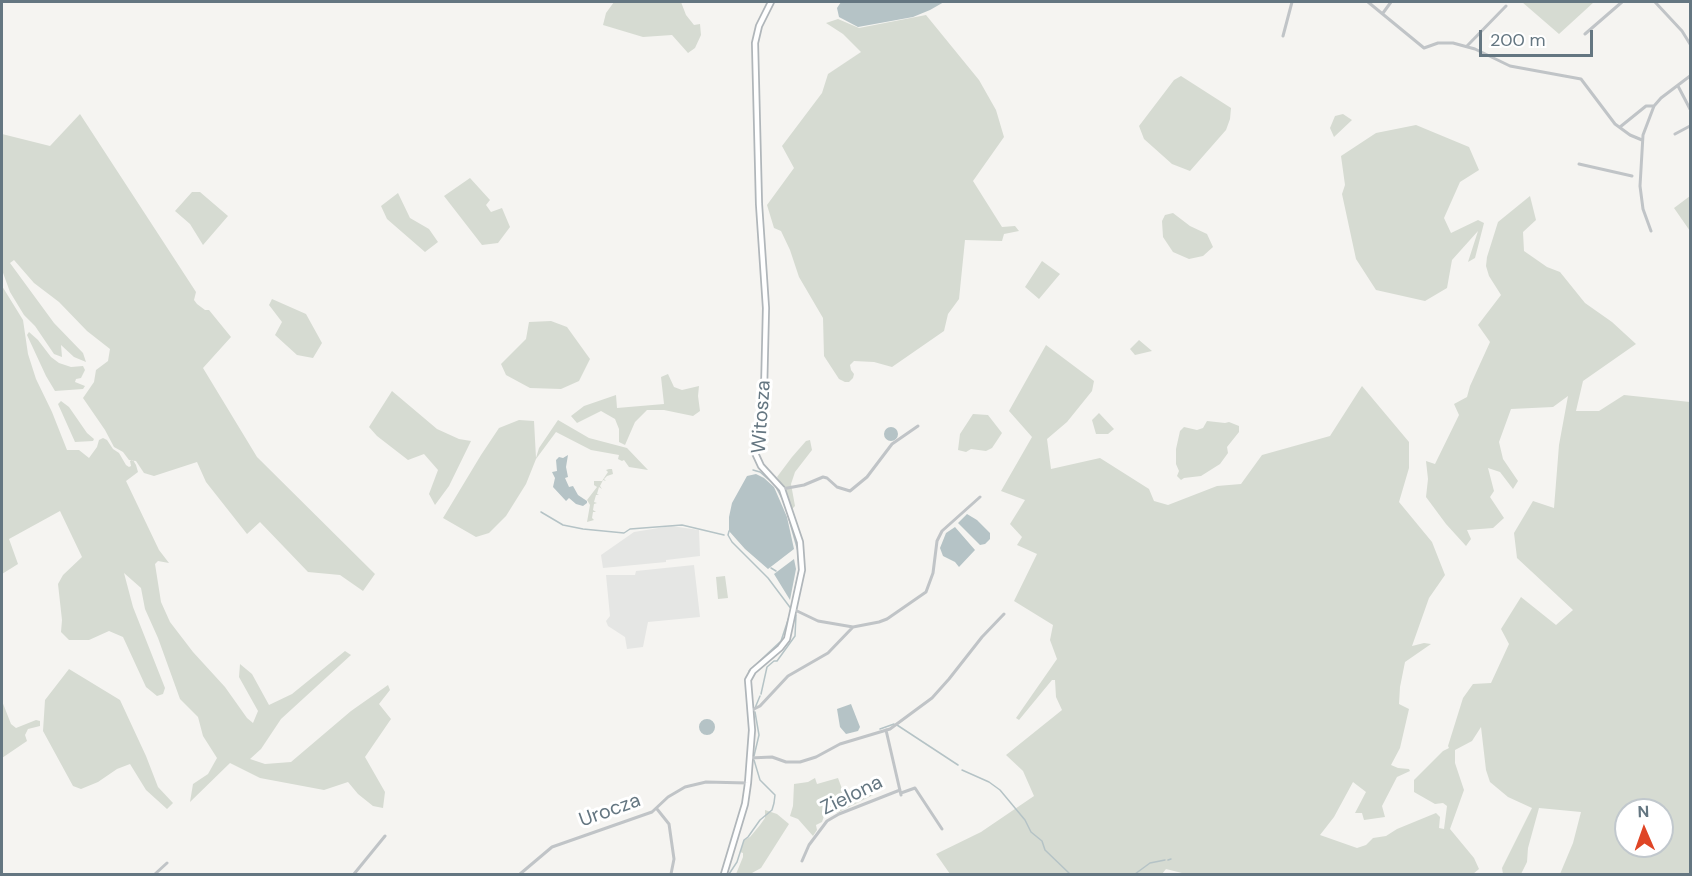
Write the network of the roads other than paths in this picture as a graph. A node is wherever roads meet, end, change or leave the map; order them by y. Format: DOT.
graph roads {
  1 [pos="771,2"];
  2 [pos="1292,2"];
  3 [pos="1368,2"];
  4 [pos="1391,2"];
  5 [pos="1622,2"];
  6 [pos="1655,2"];
  7 [pos="1506,6"];
  8 [pos="1383,13"];
  9 [pos="1585,34"];
  10 [pos="1283,36"];
  11 [pos="1690,44"];
  12 [pos="1467,46"];
  13 [pos="1690,76"];
  14 [pos="1678,86"];
  15 [pos="1654,105"];
  16 [pos="1690,109"];
  17 [pos="1690,126"];
  18 [pos="1620,127"];
  19 [pos="1675,134"];
  20 [pos="1642,140"];
  21 [pos="1579,164"];
  22 [pos="1632,176"];
  23 [pos="1651,231"];
  24 [pos="918,426"];
  25 [pos="782,489"];
  26 [pos="980,497"];
  27 [pos="795,610"];
  28 [pos="1004,614"];
  29 [pos="853,627"];
  30 [pos="750,711"];
  31 [pos="886,730"];
  32 [pos="750,758"];
  33 [pos="748,783"];
  34 [pos="901,793"];
  35 [pos="657,809"];
  36 [pos="942,829"];
  37 [pos="385,836"];
  38 [pos="802,861"];
  39 [pos="166,863"];
  40 [pos="155,874"];
  41 [pos="354,874"];
  42 [pos="520,874"];
  43 [pos="671,874"];
  44 [pos="724,874"];
  1 -- 25 [label="street, Witosza"];
  2 -- 10 [label="street"];
  3 -- 8 [label="street"];
  4 -- 8 [label="street"];
  5 -- 9 [label="street"];
  6 -- 11 [label="street"];
  7 -- 12 [label="street"];
  8 -- 12 [label="street"];
  12 -- 18 [label="street"];
  13 -- 14 [label="street"];
  14 -- 15 [label="street"];
  14 -- 16 [label="street"];
  15 -- 18 [label="street"];
  15 -- 20 [label="street"];
  17 -- 19 [label="street"];
  18 -- 20 [label="street"];
  20 -- 23 [label="street"];
  21 -- 22 [label="street"];
  24 -- 25 [label="street"];
  25 -- 27 [label="street, Witosza"];
  26 -- 29 [label="street"];
  27 -- 29 [label="street"];
  27 -- 30 [label="street, Witosza"];
  28 -- 31 [label="street"];
  29 -- 30 [label="street"];
  30 -- 32 [label="street, Witosza"];
  31 -- 32 [label="street"];
  31 -- 34 [label="street"];
  32 -- 33 [label="street, Witosza"];
  33 -- 35 [label="street, Urocza"];
  33 -- 44 [label="street, Witosza"];
  34 -- 36 [label="street, Zielona"];
  34 -- 38 [label="street, Zielona"];
  35 -- 42 [label="street, Urocza"];
  35 -- 43 [label="street"];
  37 -- 41 [label="street"];
  39 -- 40 [label="street"];
}
